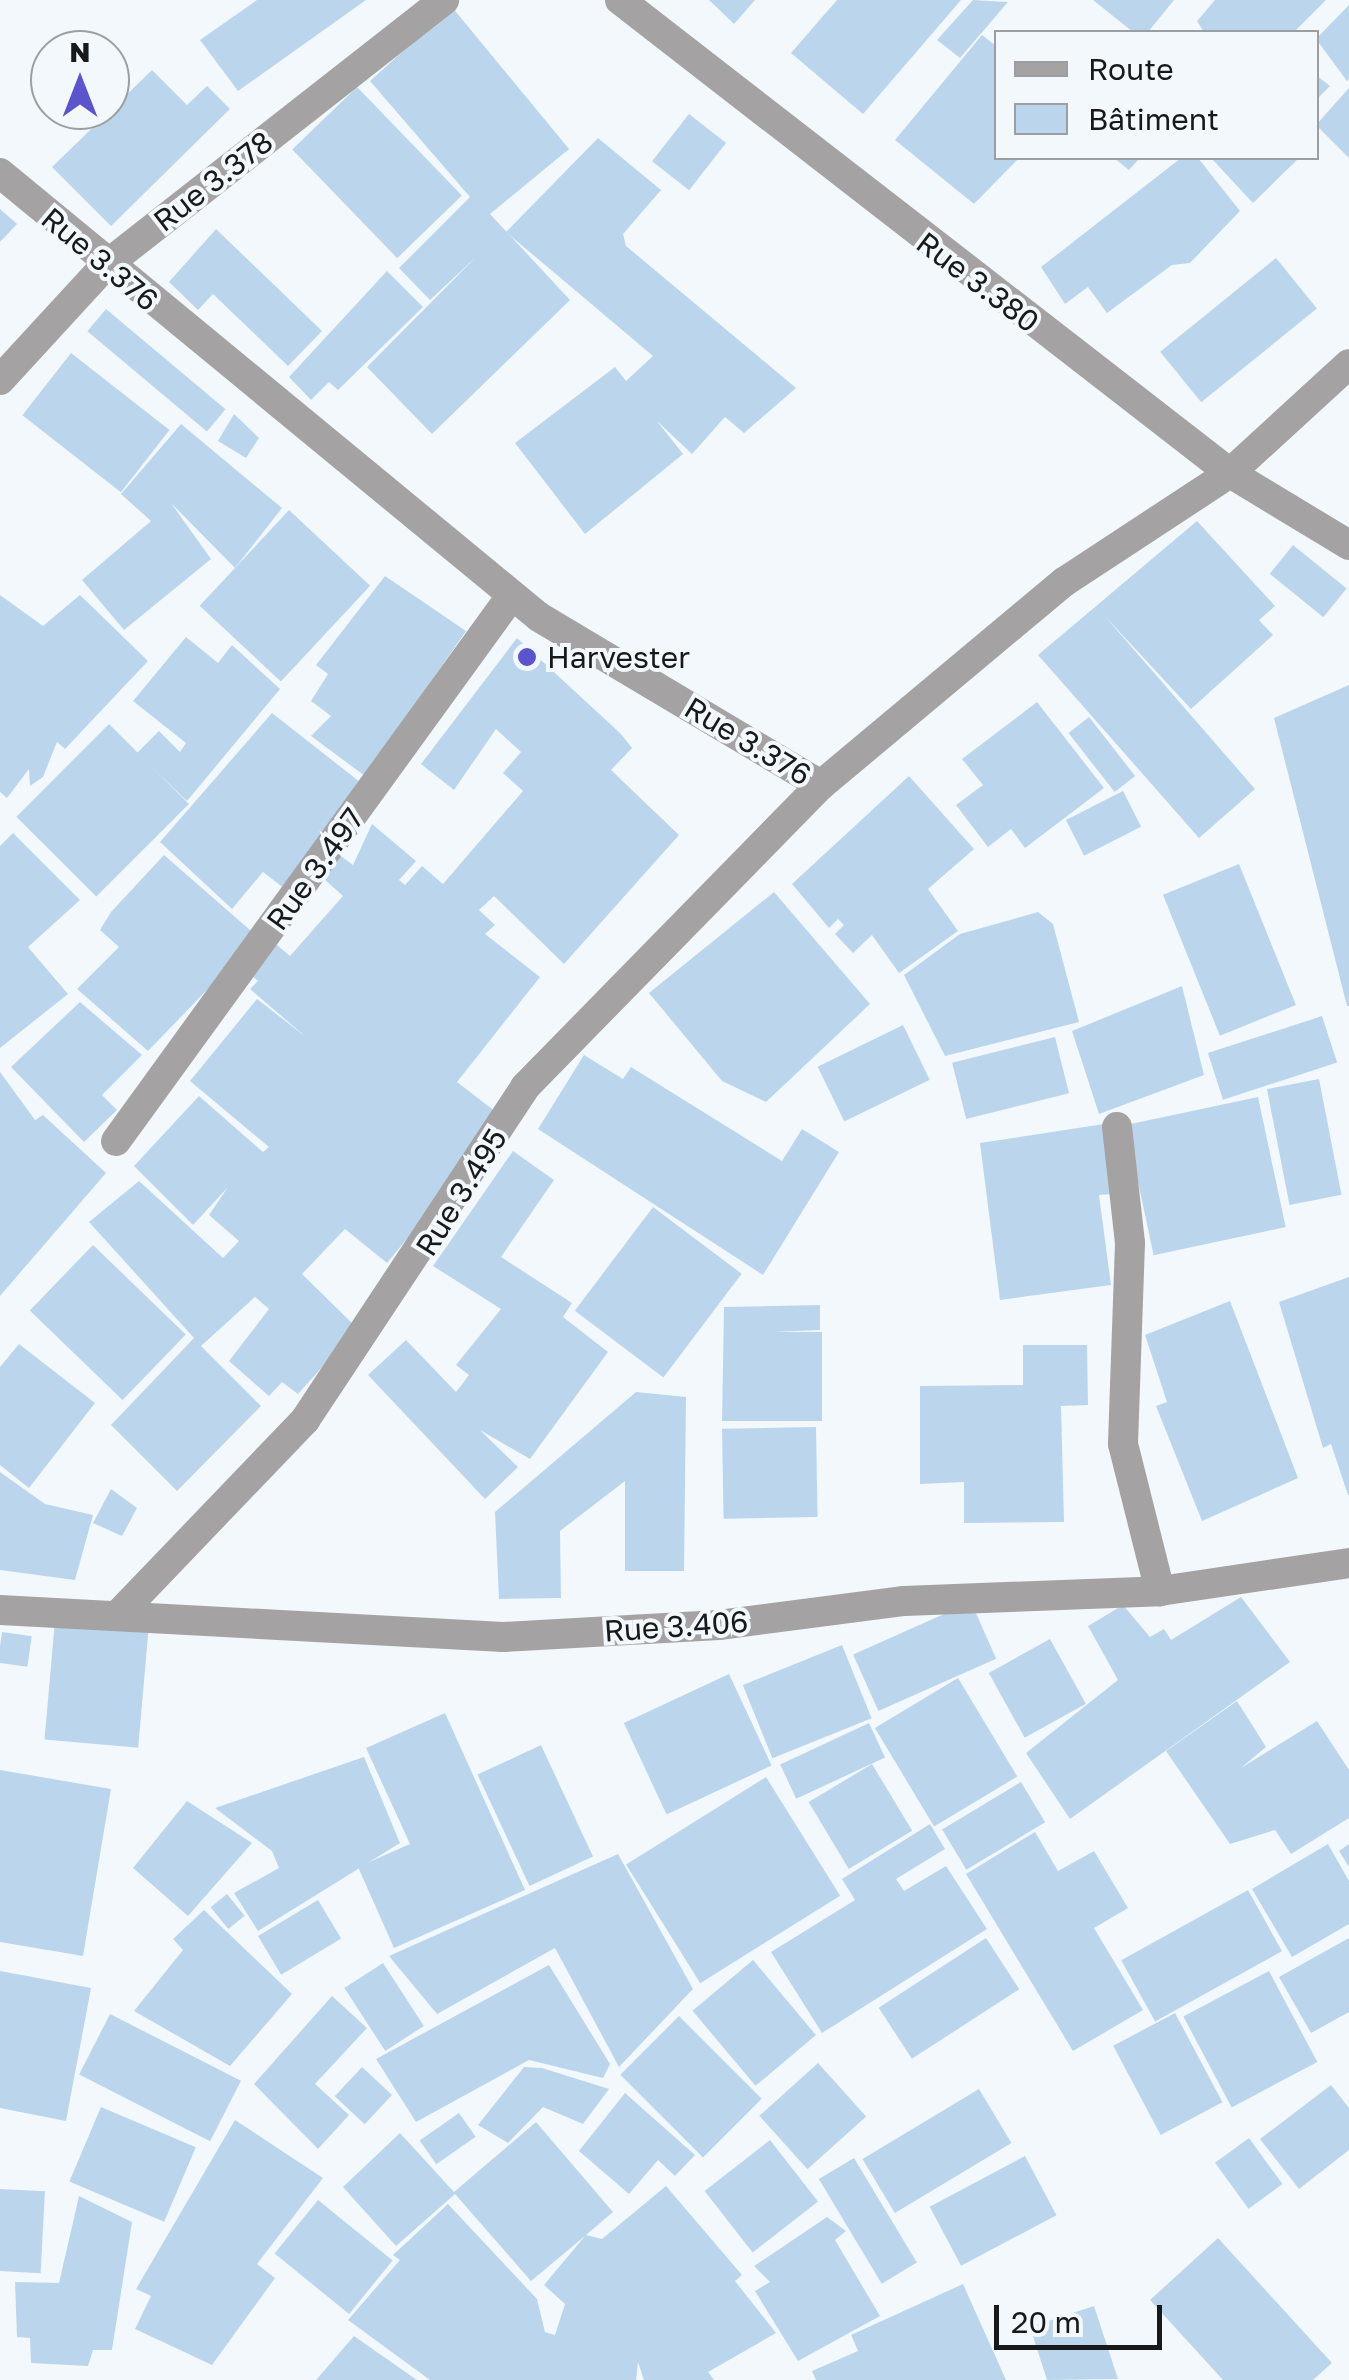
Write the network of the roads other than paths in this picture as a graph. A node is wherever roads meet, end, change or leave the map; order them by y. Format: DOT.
graph roads {
  1 [pos="444,0"];
  2 [pos="620,0"];
  3 [pos="0,173"];
  4 [pos="105,266"];
  5 [pos="1349,364"];
  6 [pos="0,380"];
  7 [pos="1230,474"];
  8 [pos="1349,545"];
  9 [pos="512,596"];
  10 [pos="821,785"];
  11 [pos="1117,1126"];
  12 [pos="116,1141"];
  13 [pos="1349,1563"];
  14 [pos="1160,1591"];
  15 [pos="0,1610"];
  16 [pos="119,1614"];
  1 -- 4 [label="street, Rue 3.378"];
  2 -- 7 [label="street, Rue 3.380"];
  3 -- 4 [label="street, Rue 3.376"];
  4 -- 6 [label="street, Rue 3.378"];
  4 -- 9 [label="street, Rue 3.376"];
  5 -- 7 [label="street, Rue 3.376"];
  7 -- 8 [label="street, Rue 3.380"];
  7 -- 10 [label="street, Rue 3.376"];
  9 -- 10 [label="street, Rue 3.376"];
  9 -- 12 [label="street, Rue 3.497"];
  10 -- 16 [label="street, Rue 3.495"];
  11 -- 14 [label="street"];
  13 -- 14 [label="street, Rue 3.406"];
  14 -- 16 [label="street, Rue 3.406"];
  15 -- 16 [label="street, Rue 3.406"];
}
